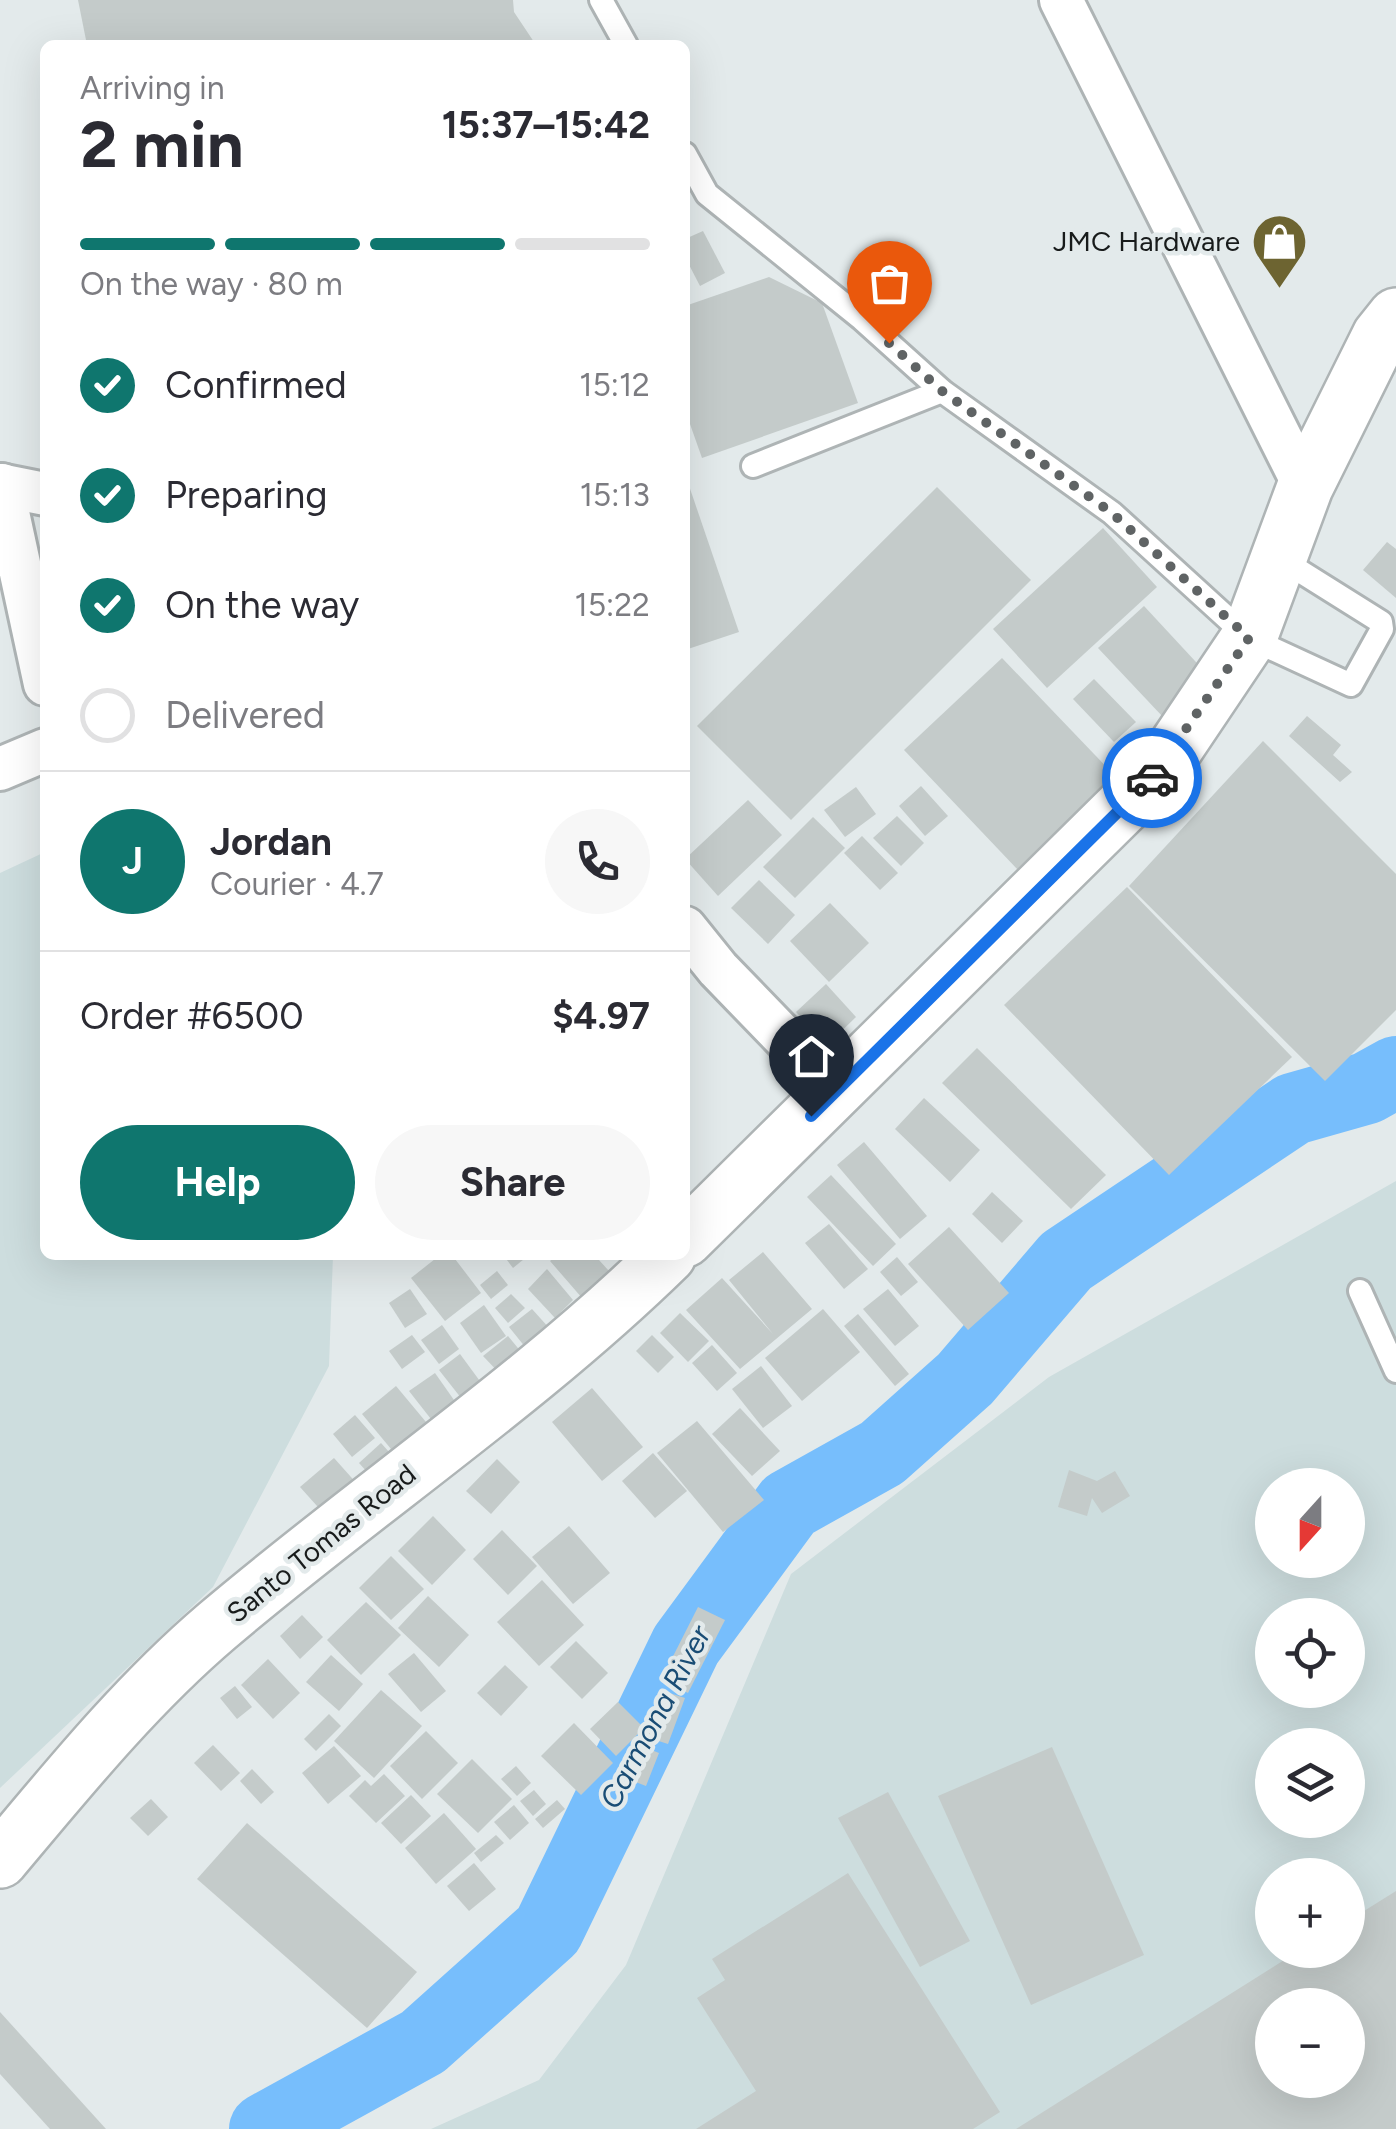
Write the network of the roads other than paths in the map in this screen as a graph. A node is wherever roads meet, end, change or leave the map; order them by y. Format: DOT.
graph roads {
  1 [pos="601,0"];
  2 [pos="1060,0"];
  3 [pos="623,40"];
  4 [pos="690,163"];
  5 [pos="1396,316"];
  6 [pos="942,391"];
  7 [pos="753,466"];
  8 [pos="1,485"];
  9 [pos="1305,487"];
  10 [pos="40,493"];
  11 [pos="1279,558"];
  12 [pos="1249,638"];
  13 [pos="40,661"];
  14 [pos="40,752"];
  15 [pos="0,769"];
  16 [pos="690,934"];
  17 [pos="836,1091"];
  18 [pos="690,1233"];
  19 [pos="663,1260"];
  20 [pos="1360,1291"];
  21 [pos="1396,1371"];
  22 [pos="0,1860"];
  1 -- 3 [label="lane"];
  2 -- 9 [label="street"];
  4 -- 6 [label="lane"];
  5 -- 9 [label="street"];
  6 -- 7 [label="lane"];
  6 -- 12 [label="lane"];
  8 -- 10 [label="street"];
  8 -- 13 [label="street"];
  9 -- 11 [label="street"];
  11 -- 12 [label="street"];
  11 -- 12 [label="lane"];
  12 -- 17 [label="street"];
  14 -- 15 [label="street"];
  16 -- 17 [label="street"];
  17 -- 18 [label="street"];
  19 -- 22 [label="street, Santo Tomas Road"];
  20 -- 21 [label="lane"];
}
